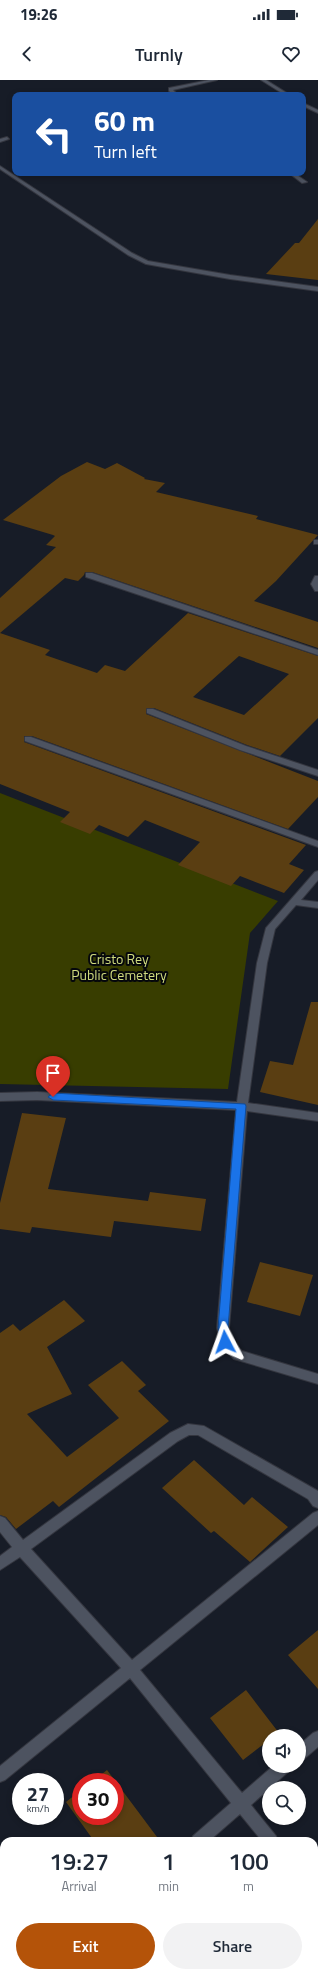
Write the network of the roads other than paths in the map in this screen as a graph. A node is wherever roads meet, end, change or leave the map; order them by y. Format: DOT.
graph roads {
  1 [pos="215,80"];
  2 [pos="263,80"];
  3 [pos="172,92"];
  4 [pos="283,92"];
  5 [pos="306,106"];
  6 [pos="306,108"];
  7 [pos="311,108"];
  8 [pos="318,112"];
  9 [pos="7,138"];
  10 [pos="0,141"];
  11 [pos="0,168"];
  12 [pos="12,176"];
  13 [pos="12,176"];
  14 [pos="295,176"];
  15 [pos="304,182"];
  16 [pos="318,289"];
  17 [pos="88,575"];
  18 [pos="318,578"];
  19 [pos="318,589"];
  20 [pos="318,653"];
  21 [pos="150,711"];
  22 [pos="28,739"];
  23 [pos="318,773"];
  24 [pos="318,844"];
  25 [pos="318,874"];
  26 [pos="293,902"];
  27 [pos="318,905"];
  28 [pos="0,1097"];
  29 [pos="242,1106"];
  30 [pos="318,1117"];
  31 [pos="318,1379"];
  32 [pos="318,1502"];
  33 [pos="318,1517"];
  34 [pos="0,1522"];
  35 [pos="22,1549"];
  36 [pos="0,1564"];
  37 [pos="132,1670"];
  38 [pos="318,1738"];
  39 [pos="306,1748"];
  40 [pos="276,1773"];
  41 [pos="0,1775"];
  42 [pos="241,1802"];
  43 [pos="202,1837"];
  44 [pos="268,1837"];
  1 -- 3 [label="street"];
  2 -- 4 [label="street"];
  5 -- 7 [label="street"];
  6 -- 7 [label="street"];
  7 -- 8 [label="street"];
  9 -- 10 [label="street"];
  11 -- 13 [label="street"];
  12 -- 16 [label="street"];
  14 -- 15 [label="street"];
  17 -- 20 [label="street"];
  18 -- 19 [label="street"];
  21 -- 23 [label="street"];
  22 -- 24 [label="street"];
  25 -- 26 [label="street"];
  26 -- 27 [label="street"];
  26 -- 29 [label="street"];
  28 -- 29 [label="street"];
  29 -- 30 [label="street"];
  29 -- 31 [label="street"];
  32 -- 35 [label="street"];
  33 -- 37 [label="street"];
  34 -- 35 [label="street"];
  35 -- 36 [label="street"];
  35 -- 37 [label="street"];
  37 -- 41 [label="street"];
  37 -- 42 [label="street"];
  38 -- 39 [label="street"];
  40 -- 42 [label="street"];
  42 -- 43 [label="street"];
  42 -- 44 [label="street"];
}
